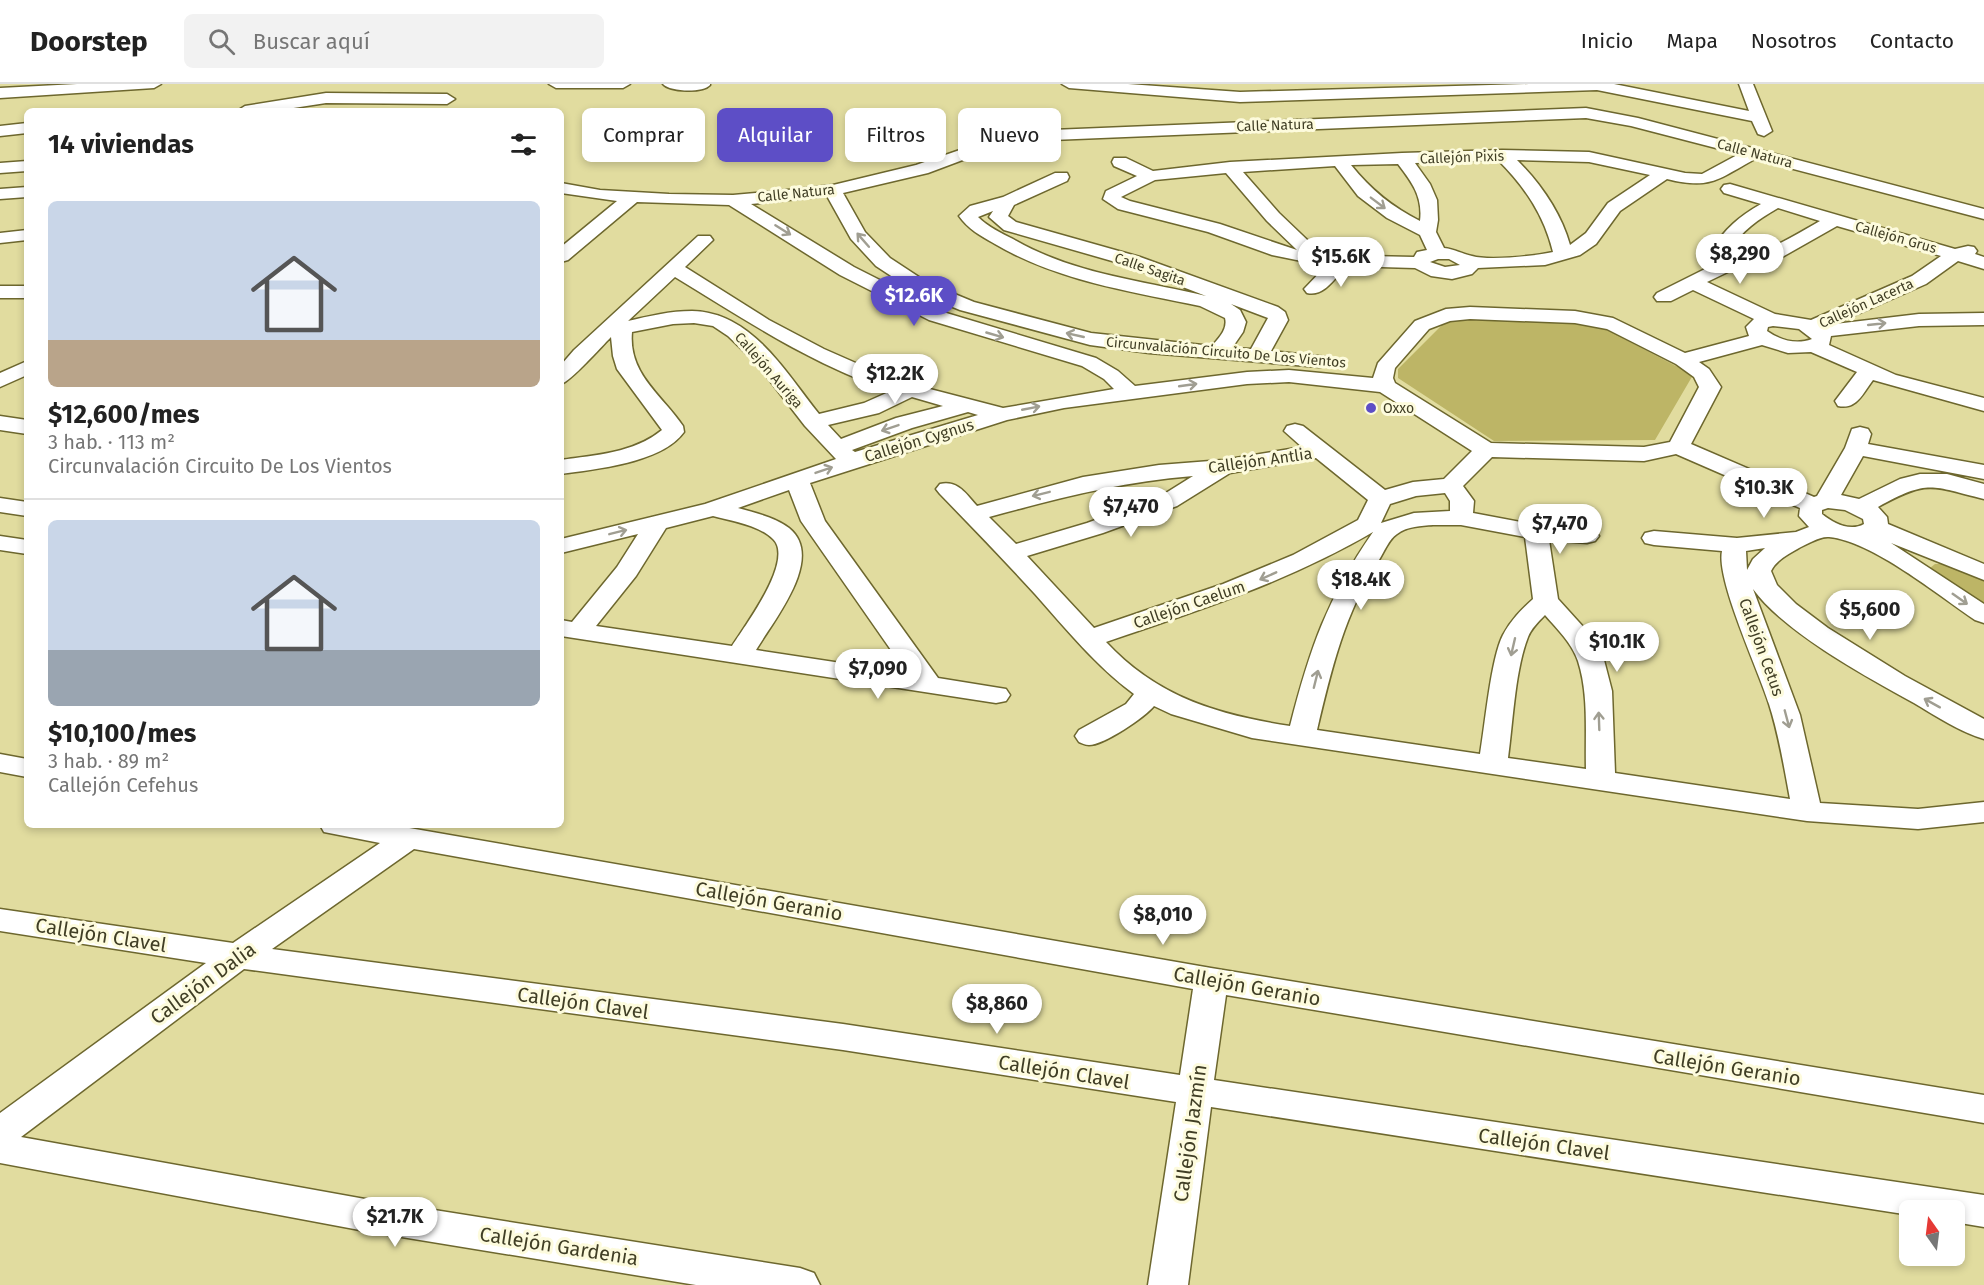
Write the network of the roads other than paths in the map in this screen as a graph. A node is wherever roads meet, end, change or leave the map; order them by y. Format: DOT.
graph roads {
  1 [pos="154,84"];
  2 [pos="556,84"];
  3 [pos="623,84"];
  4 [pos="670,84"];
  5 [pos="1069,84"];
  6 [pos="1746,84"];
  7 [pos="703,85"];
  8 [pos="1105,85"];
  9 [pos="1515,87"];
  10 [pos="1209,89"];
  11 [pos="1411,89"];
  12 [pos="1643,89"];
  13 [pos="1311,90"];
  14 [pos="0,93"];
  15 [pos="447,98"];
  16 [pos="264,108"];
  17 [pos="24,128"];
  18 [pos="0,131"];
  19 [pos="1754,153"];
  20 [pos="1502,155"];
  21 [pos="1402,158"];
  22 [pos="1339,161"];
  23 [pos="1120,162"];
  24 [pos="24,166"];
  25 [pos="1230,167"];
  26 [pos="0,168"];
  27 [pos="1665,173"];
  28 [pos="1061,177"];
  29 [pos="1151,177"];
  30 [pos="1730,189"];
  31 [pos="833,190"];
  32 [pos="24,192"];
  33 [pos="566,193"];
  34 [pos="0,194"];
  35 [pos="632,198"];
  36 [pos="734,200"];
  37 [pos="1009,201"];
  38 [pos="1775,203"];
  39 [pos="1984,214"];
  40 [pos="1835,220"];
  41 [pos="1010,226"];
  42 [pos="1427,232"];
  43 [pos="24,235"];
  44 [pos="992,235"];
  45 [pos="0,238"];
  46 [pos="704,240"];
  47 [pos="1984,248"];
  48 [pos="1438,253"];
  49 [pos="564,254"];
  50 [pos="1957,254"];
  51 [pos="1563,255"];
  52 [pos="1318,260"];
  53 [pos="1341,261"];
  54 [pos="1469,262"];
  55 [pos="1420,263"];
  56 [pos="1984,263"];
  57 [pos="1729,264"];
  58 [pos="675,269"];
  59 [pos="1449,273"];
  60 [pos="1693,283"];
  61 [pos="1314,289"];
  62 [pos="0,292"];
  63 [pos="24,292"];
  64 [pos="1206,296"];
  65 [pos="1664,297"];
  66 [pos="1470,313"];
  67 [pos="1984,319"];
  68 [pos="614,329"];
  69 [pos="1768,329"];
  70 [pos="1815,335"];
  71 [pos="1217,353"];
  72 [pos="1258,356"];
  73 [pos="1683,360"];
  74 [pos="24,369"];
  75 [pos="1869,371"];
  76 [pos="564,374"];
  77 [pos="1386,376"];
  78 [pos="0,381"];
  79 [pos="1984,387"];
  80 [pos="910,390"];
  81 [pos="1130,393"];
  82 [pos="1945,394"];
  83 [pos="1846,401"];
  84 [pos="1984,405"];
  85 [pos="966,406"];
  86 [pos="1003,414"];
  87 [pos="814,422"];
  88 [pos="0,423"];
  89 [pos="24,427"];
  90 [pos="1295,431"];
  91 [pos="1678,447"];
  92 [pos="1486,450"];
  93 [pos="1319,451"];
  94 [pos="845,454"];
  95 [pos="564,466"];
  96 [pos="1223,467"];
  97 [pos="1984,472"];
  98 [pos="797,480"];
  99 [pos="1451,485"];
  100 [pos="948,489"];
  101 [pos="1984,492"];
  102 [pos="1382,499"];
  103 [pos="1820,503"];
  104 [pos="0,505"];
  105 [pos="1861,507"];
  106 [pos="24,509"];
  107 [pos="713,509"];
  108 [pos="973,514"];
  109 [pos="1461,518"];
  110 [pos="657,523"];
  111 [pos="1378,527"];
  112 [pos="1827,528"];
  113 [pos="1867,530"];
  114 [pos="1536,532"];
  115 [pos="1587,536"];
  116 [pos="1654,538"];
  117 [pos="1798,538"];
  118 [pos="0,543"];
  119 [pos="564,545"];
  120 [pos="1737,545"];
  121 [pos="24,547"];
  122 [pos="1011,553"];
  123 [pos="1952,561"];
  124 [pos="1919,571"];
  125 [pos="1984,573"];
  126 [pos="1748,577"];
  127 [pos="1546,601"];
  128 [pos="1984,615"];
  129 [pos="569,630"];
  130 [pos="1088,639"];
  131 [pos="738,657"];
  132 [pos="929,685"];
  133 [pos="1150,693"];
  134 [pos="996,695"];
  135 [pos="1984,730"];
  136 [pos="1089,736"];
  137 [pos="1302,736"];
  138 [pos="0,763"];
  139 [pos="1493,763"];
  140 [pos="24,767"];
  141 [pos="1601,779"];
  142 [pos="1807,811"];
  143 [pos="1984,812"];
  144 [pos="352,828"];
  145 [pos="409,838"];
  146 [pos="0,920"];
  147 [pos="238,956"];
  148 [pos="1211,980"];
  149 [pos="1197,1092"];
  150 [pos="1984,1109"];
  151 [pos="0,1133"];
  152 [pos="0,1148"];
  153 [pos="1984,1211"];
  154 [pos="800,1285"];
  155 [pos="1168,1285"];
  1 -- 14 [label="street"];
  2 -- 3 [label="street"];
  4 -- 7 [label="street"];
  5 -- 8 [label="street"];
  6 -- 12 [label="street"];
  8 -- 10 [label="street"];
  9 -- 11 [label="street"];
  9 -- 12 [label="street"];
  10 -- 13 [label="street"];
  11 -- 13 [label="street"];
  15 -- 16 [label="street"];
  17 -- 18 [label="street"];
  19 -- 27 [label="street, Callejón Pixis"];
  19 -- 31 [label="street, Calle Natura"];
  19 -- 39 [label="street, Calle Natura"];
  20 -- 21 [label="street, Callejón Pixis"];
  20 -- 27 [label="street, Callejón Pixis"];
  20 -- 51 [label="street"];
  21 -- 22 [label="street, Callejón Pixis"];
  21 -- 42 [label="street"];
  22 -- 25 [label="street, Callejón Pixis"];
  22 -- 42 [label="street, one-way"];
  23 -- 29 [label="street"];
  24 -- 26 [label="street"];
  25 -- 29 [label="street, Callejón Pixis"];
  25 -- 52 [label="street"];
  27 -- 51 [label="street"];
  28 -- 37 [label="street"];
  29 -- 52 [label="street, Callejón Pixis"];
  30 -- 38 [label="street, Callejón Grus"];
  31 -- 36 [label="street, Calle Natura"];
  71 -- 31 [label="street, Circunvalación Circuito De Los Vientos, one-way"];
  32 -- 34 [label="street"];
  33 -- 35 [label="street, Calle Natura"];
  35 -- 36 [label="street, Calle Natura"];
  35 -- 49 [label="street"];
  36 -- 81 [label="street, Circunvalación Circuito De Los Vientos, one-way"];
  37 -- 41 [label="street"];
  37 -- 44 [label="street"];
  38 -- 40 [label="street, Callejón Grus"];
  38 -- 57 [label="street"];
  40 -- 50 [label="street, Callejón Grus"];
  40 -- 57 [label="street, Callejón Grus"];
  41 -- 44 [label="street"];
  41 -- 64 [label="street, Calle Sagita"];
  42 -- 48 [label="street"];
  43 -- 45 [label="street"];
  44 -- 64 [label="street"];
  46 -- 58 [label="street"];
  47 -- 50 [label="street"];
  48 -- 54 [label="street"];
  48 -- 55 [label="street"];
  50 -- 56 [label="street"];
  50 -- 70 [label="street, Callejón Lacerta"];
  51 -- 54 [label="street"];
  52 -- 53 [label="street, Callejón Pixis"];
  53 -- 55 [label="street, Callejón Pixis"];
  53 -- 61 [label="street"];
  54 -- 59 [label="street"];
  55 -- 59 [label="street"];
  57 -- 60 [label="street, Callejón Grus"];
  58 -- 68 [label="street"];
  58 -- 80 [label="street, Callejón Auriga"];
  59 -- 66 [label="street"];
  60 -- 65 [label="street, Callejón Grus"];
  60 -- 69 [label="street"];
  62 -- 63 [label="street"];
  64 -- 71 [label="street"];
  64 -- 72 [label="street, Calle Sagita"];
  66 -- 73 [label="street"];
  66 -- 77 [label="street"];
  70 -- 67 [label="street, Callejón Lacerta, one-way"];
  68 -- 76 [label="street"];
  68 -- 87 [label="street, Callejón Auriga"];
  68 -- 95 [label="street"];
  69 -- 70 [label="street"];
  69 -- 73 [label="street"];
  70 -- 75 [label="street"];
  71 -- 72 [label="street, Circunvalación Circuito De Los Vientos"];
  72 -- 77 [label="street, Circunvalación Circuito De Los Vientos"];
  73 -- 91 [label="street"];
  74 -- 78 [label="street"];
  75 -- 82 [label="street"];
  75 -- 83 [label="street"];
  81 -- 77 [label="street, Circunvalación Circuito De Los Vientos, one-way"];
  77 -- 92 [label="street"];
  79 -- 82 [label="street"];
  80 -- 85 [label="street, Callejón Auriga"];
  80 -- 87 [label="street"];
  86 -- 81 [label="street, Callejón Cygnus, one-way"];
  82 -- 84 [label="street"];
  85 -- 86 [label="street, Callejón Auriga"];
  85 -- 94 [label="street, Callejón Cygnus, one-way"];
  86 -- 94 [label="street, Callejón Cygnus"];
  87 -- 94 [label="street, Callejón Auriga"];
  88 -- 89 [label="street"];
  90 -- 93 [label="street"];
  91 -- 92 [label="street"];
  91 -- 103 [label="street"];
  92 -- 99 [label="street"];
  93 -- 96 [label="street, Callejón Antlia"];
  93 -- 102 [label="street, Callejón Antlia"];
  98 -- 94 [label="street, Callejón Cygnus, one-way"];
  96 -- 108 [label="street, Callejón Antlia, one-way"];
  96 -- 122 [label="street"];
  97 -- 103 [label="street"];
  98 -- 107 [label="street, Callejón Cygnus"];
  98 -- 132 [label="street"];
  99 -- 102 [label="street"];
  99 -- 109 [label="street"];
  100 -- 108 [label="street"];
  101 -- 105 [label="street"];
  102 -- 111 [label="street"];
  103 -- 105 [label="street"];
  103 -- 112 [label="street"];
  104 -- 106 [label="street"];
  105 -- 113 [label="street"];
  107 -- 110 [label="street, Callejón Cygnus"];
  107 -- 131 [label="street"];
  108 -- 122 [label="street"];
  109 -- 111 [label="street, Callejón Caelum"];
  109 -- 114 [label="street, Callejón Caelum"];
  119 -- 110 [label="street, Callejón Cygnus, one-way"];
  110 -- 129 [label="street"];
  111 -- 130 [label="street, Callejón Caelum, one-way"];
  137 -- 111 [label="street, one-way"];
  112 -- 113 [label="street"];
  112 -- 117 [label="street, Callejón Cetus"];
  113 -- 123 [label="street"];
  113 -- 124 [label="street"];
  114 -- 115 [label="street, Callejón Caelum"];
  114 -- 127 [label="street"];
  116 -- 120 [label="street"];
  117 -- 120 [label="street, Callejón Cetus"];
  117 -- 126 [label="street, Callejón Cetus"];
  118 -- 121 [label="street"];
  120 -- 126 [label="street, Callejón Cetus"];
  122 -- 130 [label="street"];
  123 -- 124 [label="street"];
  123 -- 125 [label="street"];
  124 -- 128 [label="street, one-way"];
  135 -- 126 [label="street, Callejón Cetus, one-way"];
  126 -- 142 [label="street, Callejón Cetus, one-way"];
  127 -- 139 [label="street, one-way"];
  141 -- 127 [label="street, one-way"];
  129 -- 131 [label="street"];
  130 -- 133 [label="street"];
  131 -- 132 [label="street"];
  132 -- 134 [label="street"];
  133 -- 136 [label="street"];
  133 -- 137 [label="street"];
  137 -- 139 [label="street"];
  138 -- 140 [label="street"];
  139 -- 141 [label="street"];
  141 -- 142 [label="street"];
  142 -- 143 [label="street"];
  144 -- 145 [label="street, Callejón Geranio"];
  145 -- 147 [label="street, Callejón Dalia"];
  145 -- 148 [label="street, Callejón Geranio"];
  146 -- 147 [label="street, Callejón Clavel"];
  147 -- 149 [label="street, Callejón Clavel"];
  147 -- 151 [label="street, Callejón Dalia"];
  148 -- 149 [label="street, Callejón Jazmín"];
  148 -- 150 [label="street, Callejón Geranio"];
  149 -- 153 [label="street, Callejón Clavel"];
  149 -- 155 [label="street, Callejón Jazmín"];
  152 -- 154 [label="street, Callejón Gardenia"];
}
